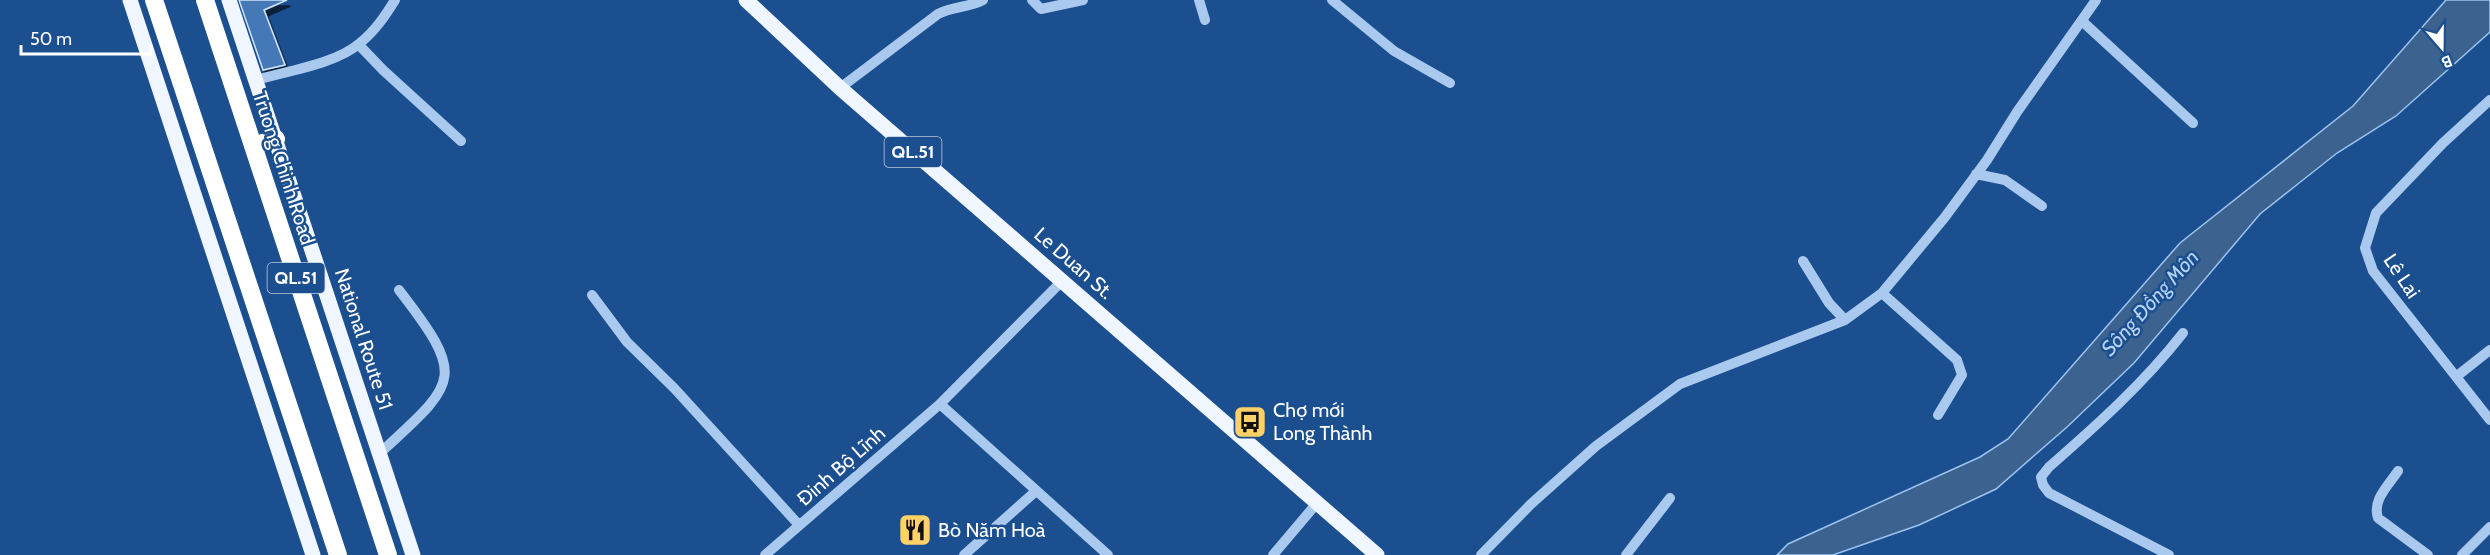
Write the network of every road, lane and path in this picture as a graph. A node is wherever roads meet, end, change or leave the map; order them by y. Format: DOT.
graph roads {
  1 [pos="130,0"];
  2 [pos="154,0"];
  3 [pos="205,0"];
  4 [pos="229,0"];
  5 [pos="396,0"];
  6 [pos="746,0"];
  7 [pos="983,0"];
  8 [pos="1032,0"];
  9 [pos="1083,0"];
  10 [pos="1198,0"];
  11 [pos="1332,0"];
  12 [pos="2096,0"];
  13 [pos="1205,20"];
  14 [pos="2083,22"];
  15 [pos="359,45"];
  16 [pos="256,80"];
  17 [pos="1450,82"];
  18 [pos="840,88"];
  19 [pos="2490,100"];
  20 [pos="2193,123"];
  21 [pos="276,139"];
  22 [pos="461,141"];
  23 [pos="253,146"];
  24 [pos="1976,174"];
  25 [pos="2042,206"];
  26 [pos="1803,261"];
  27 [pos="1062,281"];
  28 [pos="399,290"];
  29 [pos="1882,293"];
  30 [pos="592,295"];
  31 [pos="1845,320"];
  32 [pos="2183,333"];
  33 [pos="2490,350"];
  34 [pos="2457,376"];
  35 [pos="940,404"];
  36 [pos="1938,415"];
  37 [pos="2490,420"];
  38 [pos="379,454"];
  39 [pos="2398,471"];
  40 [pos="1036,491"];
  41 [pos="1670,498"];
  42 [pos="1317,503"];
  43 [pos="799,525"];
  44 [pos="2490,526"];
  45 [pos="313,555"];
  46 [pos="338,555"];
  47 [pos="388,555"];
  48 [pos="413,555"];
  49 [pos="765,555"];
  50 [pos="964,555"];
  51 [pos="1108,555"];
  52 [pos="1273,555"];
  53 [pos="1377,555"];
  54 [pos="1481,555"];
  55 [pos="1626,555"];
  56 [pos="2169,555"];
  57 [pos="2428,555"];
  58 [pos="2462,555"];
  1 -- 45 [label="main road"];
  2 -- 46 [label="highway, QL.51"];
  3 -- 23 [label="highway, Truong Chinh Road / QL.51"];
  4 -- 16 [label="main road, National Route 51 / QL.51"];
  5 -- 15 [label="street"];
  6 -- 18 [label="main road, Le Duan St. / QL.51"];
  7 -- 18 [label="street"];
  8 -- 9 [label="street"];
  10 -- 13 [label="street"];
  11 -- 17 [label="street"];
  12 -- 14 [label="street"];
  14 -- 20 [label="street"];
  14 -- 24 [label="street"];
  15 -- 16 [label="street"];
  15 -- 22 [label="street"];
  16 -- 21 [label="main road, National Route 51 / QL.51"];
  18 -- 27 [label="main road, Le Duan St. / QL.51"];
  19 -- 34 [label="street, Lê Lai"];
  21 -- 23 [label="highway"];
  21 -- 38 [label="main road, National Route 51 / QL.51"];
  23 -- 47 [label="highway, Truong Chinh Road / QL.51"];
  24 -- 25 [label="street"];
  24 -- 29 [label="street"];
  26 -- 31 [label="street"];
  27 -- 35 [label="street, Đinh Bộ Lĩnh"];
  27 -- 42 [label="main road, Le Duan St. / QL.51"];
  28 -- 38 [label="street"];
  29 -- 31 [label="street"];
  29 -- 36 [label="street"];
  30 -- 43 [label="street"];
  31 -- 54 [label="street"];
  32 -- 56 [label="street"];
  33 -- 34 [label="street"];
  34 -- 37 [label="street, Lê Lai"];
  35 -- 40 [label="street"];
  35 -- 43 [label="street, Đinh Bộ Lĩnh"];
  38 -- 48 [label="main road, National Route 51 / QL.51"];
  39 -- 57 [label="street"];
  40 -- 50 [label="street"];
  40 -- 51 [label="street"];
  41 -- 55 [label="street"];
  42 -- 52 [label="street"];
  42 -- 53 [label="main road, Le Duan St. / QL.51"];
  43 -- 49 [label="street, Đinh Bộ Lĩnh"];
  44 -- 58 [label="street"];
}
